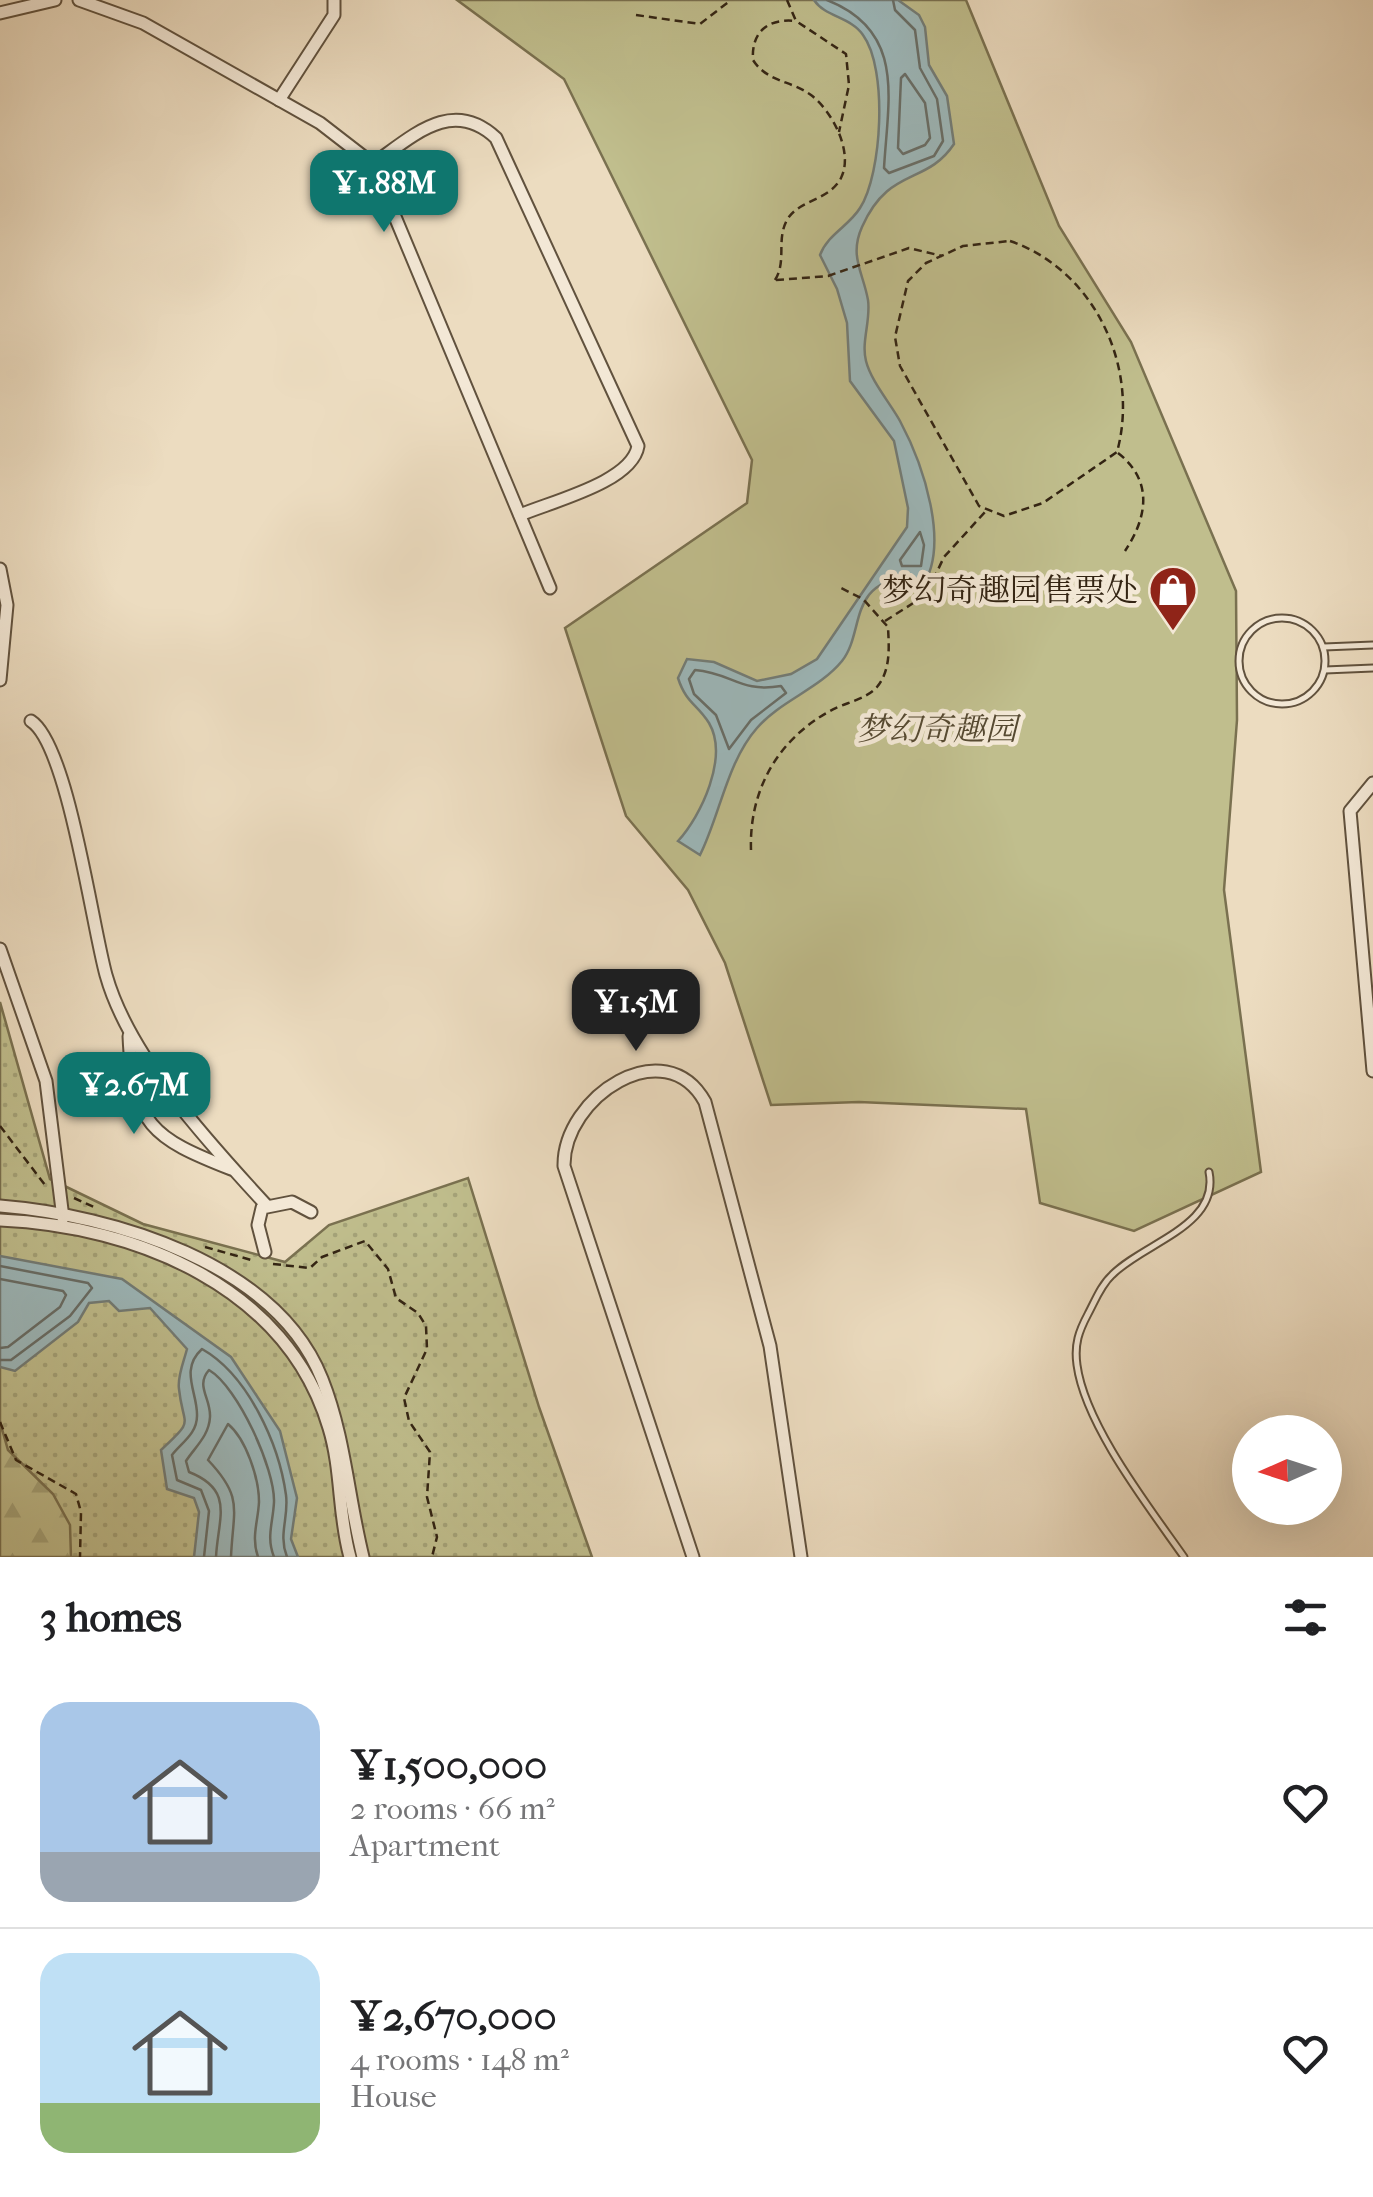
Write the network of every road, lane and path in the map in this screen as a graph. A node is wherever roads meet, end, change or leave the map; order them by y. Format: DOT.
graph roads {
  1 [pos="55,0"];
  2 [pos="79,0"];
  3 [pos="334,0"];
  4 [pos="731,0"];
  5 [pos="787,0"];
  6 [pos="0,13"];
  7 [pos="636,15"];
  8 [pos="796,21"];
  9 [pos="280,100"];
  10 [pos="838,135"];
  11 [pos="373,164"];
  12 [pos="942,256"];
  13 [pos="1116,452"];
  14 [pos="986,511"];
  15 [pos="520,514"];
  16 [pos="1125,551"];
  17 [pos="0,569"];
  18 [pos="837,586"];
  19 [pos="550,588"];
  20 [pos="884,622"];
  21 [pos="1373,645"];
  22 [pos="1324,647"];
  23 [pos="1373,668"];
  24 [pos="1325,670"];
  25 [pos="0,680"];
  26 [pos="30,721"];
  27 [pos="1373,783"];
  28 [pos="751,850"];
  29 [pos="0,949"];
  30 [pos="129,1032"];
  31 [pos="1373,1072"];
  32 [pos="0,1126"];
  33 [pos="235,1171"];
  34 [pos="1209,1172"];
  35 [pos="60,1192"];
  36 [pos="0,1206"];
  37 [pos="267,1206"];
  38 [pos="107,1212"];
  39 [pos="311,1212"];
  40 [pos="0,1220"];
  41 [pos="63,1220"];
  42 [pos="193,1243"];
  43 [pos="261,1256"];
  44 [pos="271,1264"];
  45 [pos="0,1422"];
  46 [pos="80,1557"];
  47 [pos="350,1557"];
  48 [pos="363,1557"];
  49 [pos="432,1557"];
  50 [pos="693,1557"];
  51 [pos="801,1557"];
  52 [pos="1184,1557"];
  1 -- 6 [label="street"];
  2 -- 9 [label="street"];
  3 -- 9 [label="street"];
  4 -- 7 [label="path"];
  5 -- 8 [label="path"];
  8 -- 10 [label="path"];
  8 -- 10 [label="path"];
  9 -- 11 [label="street"];
  10 -- 12 [label="path"];
  11 -- 15 [label="street"];
  11 -- 15 [label="street"];
  12 -- 13 [label="path"];
  12 -- 14 [label="path"];
  13 -- 14 [label="path"];
  13 -- 16 [label="path"];
  14 -- 20 [label="path"];
  15 -- 19 [label="street"];
  17 -- 25 [label="street"];
  18 -- 20 [label="path"];
  20 -- 28 [label="path"];
  21 -- 22 [label="lane"];
  22 -- 24 [label="lane"];
  22 -- 24 [label="lane"];
  23 -- 24 [label="lane"];
  26 -- 30 [label="street"];
  27 -- 31 [label="street"];
  29 -- 35 [label="street"];
  30 -- 33 [label="street"];
  30 -- 33 [label="street"];
  32 -- 35 [label="path"];
  33 -- 37 [label="street"];
  34 -- 52 [label="lane"];
  35 -- 38 [label="path"];
  35 -- 41 [label="street"];
  36 -- 41 [label="street"];
  37 -- 39 [label="street"];
  37 -- 43 [label="street"];
  40 -- 41 [label="street"];
  41 -- 47 [label="street"];
  41 -- 48 [label="street"];
  42 -- 43 [label="path"];
  44 -- 49 [label="path"];
  45 -- 46 [label="path"];
  50 -- 51 [label="street"];
}
